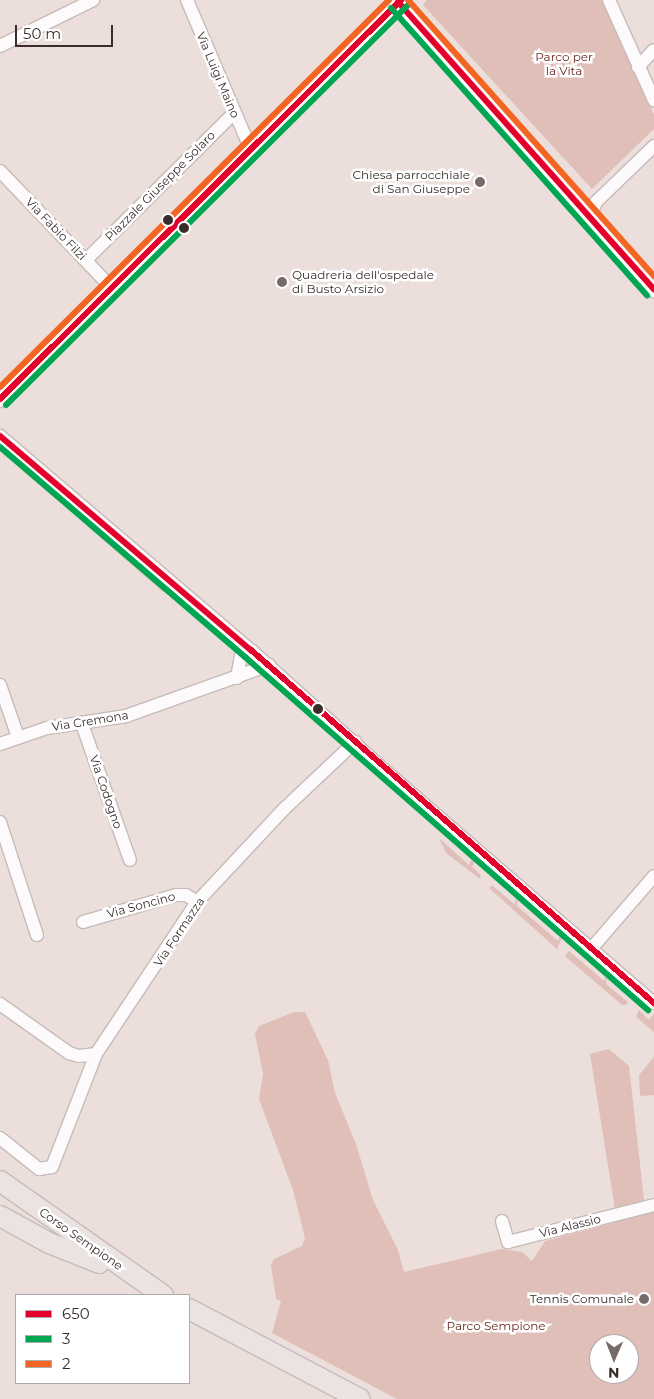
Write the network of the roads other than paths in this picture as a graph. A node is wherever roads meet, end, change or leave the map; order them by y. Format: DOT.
graph roads {
  1 [pos="93,0"];
  2 [pos="187,0"];
  3 [pos="609,0"];
  4 [pos="399,1"];
  5 [pos="0,46"];
  6 [pos="654,50"];
  7 [pos="638,67"];
  8 [pos="654,100"];
  9 [pos="234,113"];
  10 [pos="654,146"];
  11 [pos="251,150"];
  12 [pos="0,171"];
  13 [pos="590,217"];
  14 [pos="86,260"];
  15 [pos="112,288"];
  16 [pos="654,289"];
  17 [pos="0,399"];
  18 [pos="0,436"];
  19 [pos="239,640"];
  20 [pos="269,665"];
  21 [pos="237,678"];
  22 [pos="0,685"];
  23 [pos="82,724"];
  24 [pos="18,737"];
  25 [pos="355,742"];
  26 [pos="0,744"];
  27 [pos="0,822"];
  28 [pos="130,860"];
  29 [pos="654,876"];
  30 [pos="197,902"];
  31 [pos="83,922"];
  32 [pos="37,935"];
  33 [pos="591,949"];
  34 [pos="654,1003"];
  35 [pos="0,1004"];
  36 [pos="96,1054"];
  37 [pos="0,1138"];
  38 [pos="0,1181"];
  39 [pos="654,1204"];
  40 [pos="0,1216"];
  41 [pos="502,1221"];
  42 [pos="160,1294"];
  43 [pos="161,1294"];
  44 [pos="190,1310"];
  45 [pos="360,1399"];
  1 -- 5 [label="street"];
  2 -- 9 [label="street, Via Luigi Maino"];
  3 -- 7 [label="street"];
  4 -- 11 [label="street"];
  4 -- 13 [label="street"];
  6 -- 7 [label="street"];
  7 -- 8 [label="street"];
  9 -- 11 [label="street, Via Luigi Maino"];
  9 -- 14 [label="street, Piazzale Giuseppe Solaro"];
  10 -- 13 [label="street"];
  11 -- 15 [label="street"];
  12 -- 14 [label="street, Via Fabio Filzi"];
  13 -- 16 [label="street"];
  14 -- 15 [label="street, Via Fabio Filzi"];
  15 -- 17 [label="street"];
  18 -- 19 [label="street"];
  19 -- 20 [label="street"];
  19 -- 21 [label="street"];
  20 -- 21 [label="street, Via Cremona"];
  20 -- 25 [label="street"];
  21 -- 23 [label="street, Via Cremona"];
  22 -- 24 [label="street"];
  23 -- 24 [label="street, Via Cremona"];
  23 -- 28 [label="street, Via Codogno"];
  24 -- 26 [label="street, Via Cremona"];
  25 -- 30 [label="street, Via Formazza"];
  25 -- 33 [label="street"];
  27 -- 32 [label="street"];
  29 -- 33 [label="street"];
  30 -- 31 [label="street, Via Soncino"];
  30 -- 36 [label="street, Via Formazza"];
  33 -- 34 [label="street"];
  35 -- 36 [label="street"];
  36 -- 37 [label="street, Via Formazza"];
  38 -- 43 [label="main road, Corso Sempione"];
  39 -- 41 [label="street, Via Alassio"];
  40 -- 42 [label="main road, Corso Sempione"];
  44 -- 45 [label="main road"];
}
